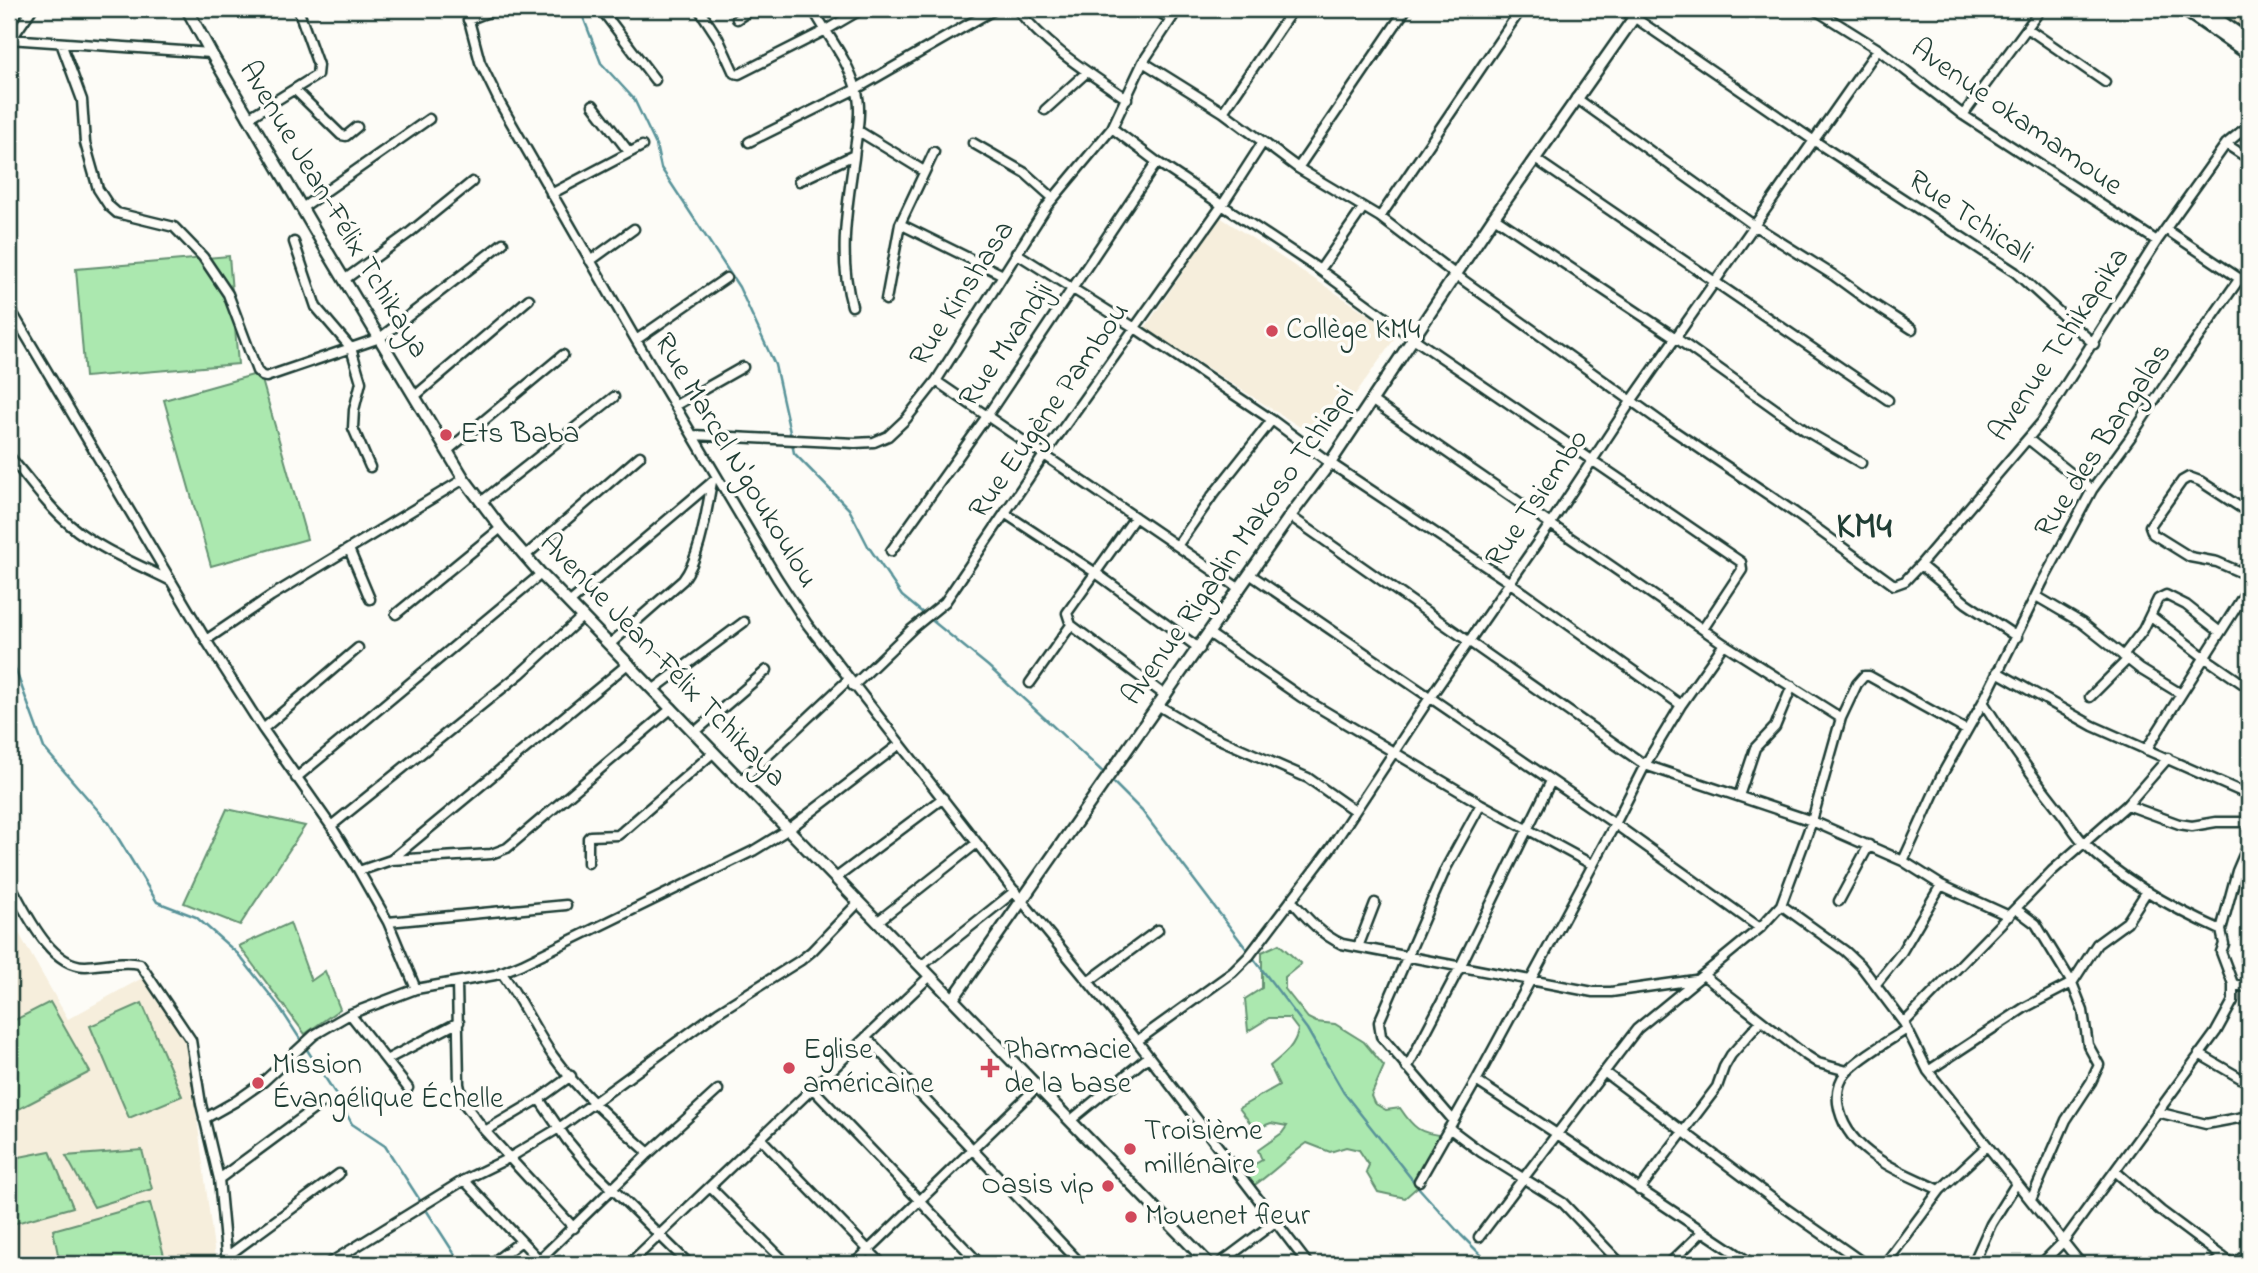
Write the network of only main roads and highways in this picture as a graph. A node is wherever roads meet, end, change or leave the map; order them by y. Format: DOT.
graph roads {
  1 [pos="2185,9"];
  2 [pos="2200,9"];
  3 [pos="2249,42"];
  4 [pos="2249,53"];
  1 -- 4 [label="highway"];
  2 -- 3 [label="highway"];
}
